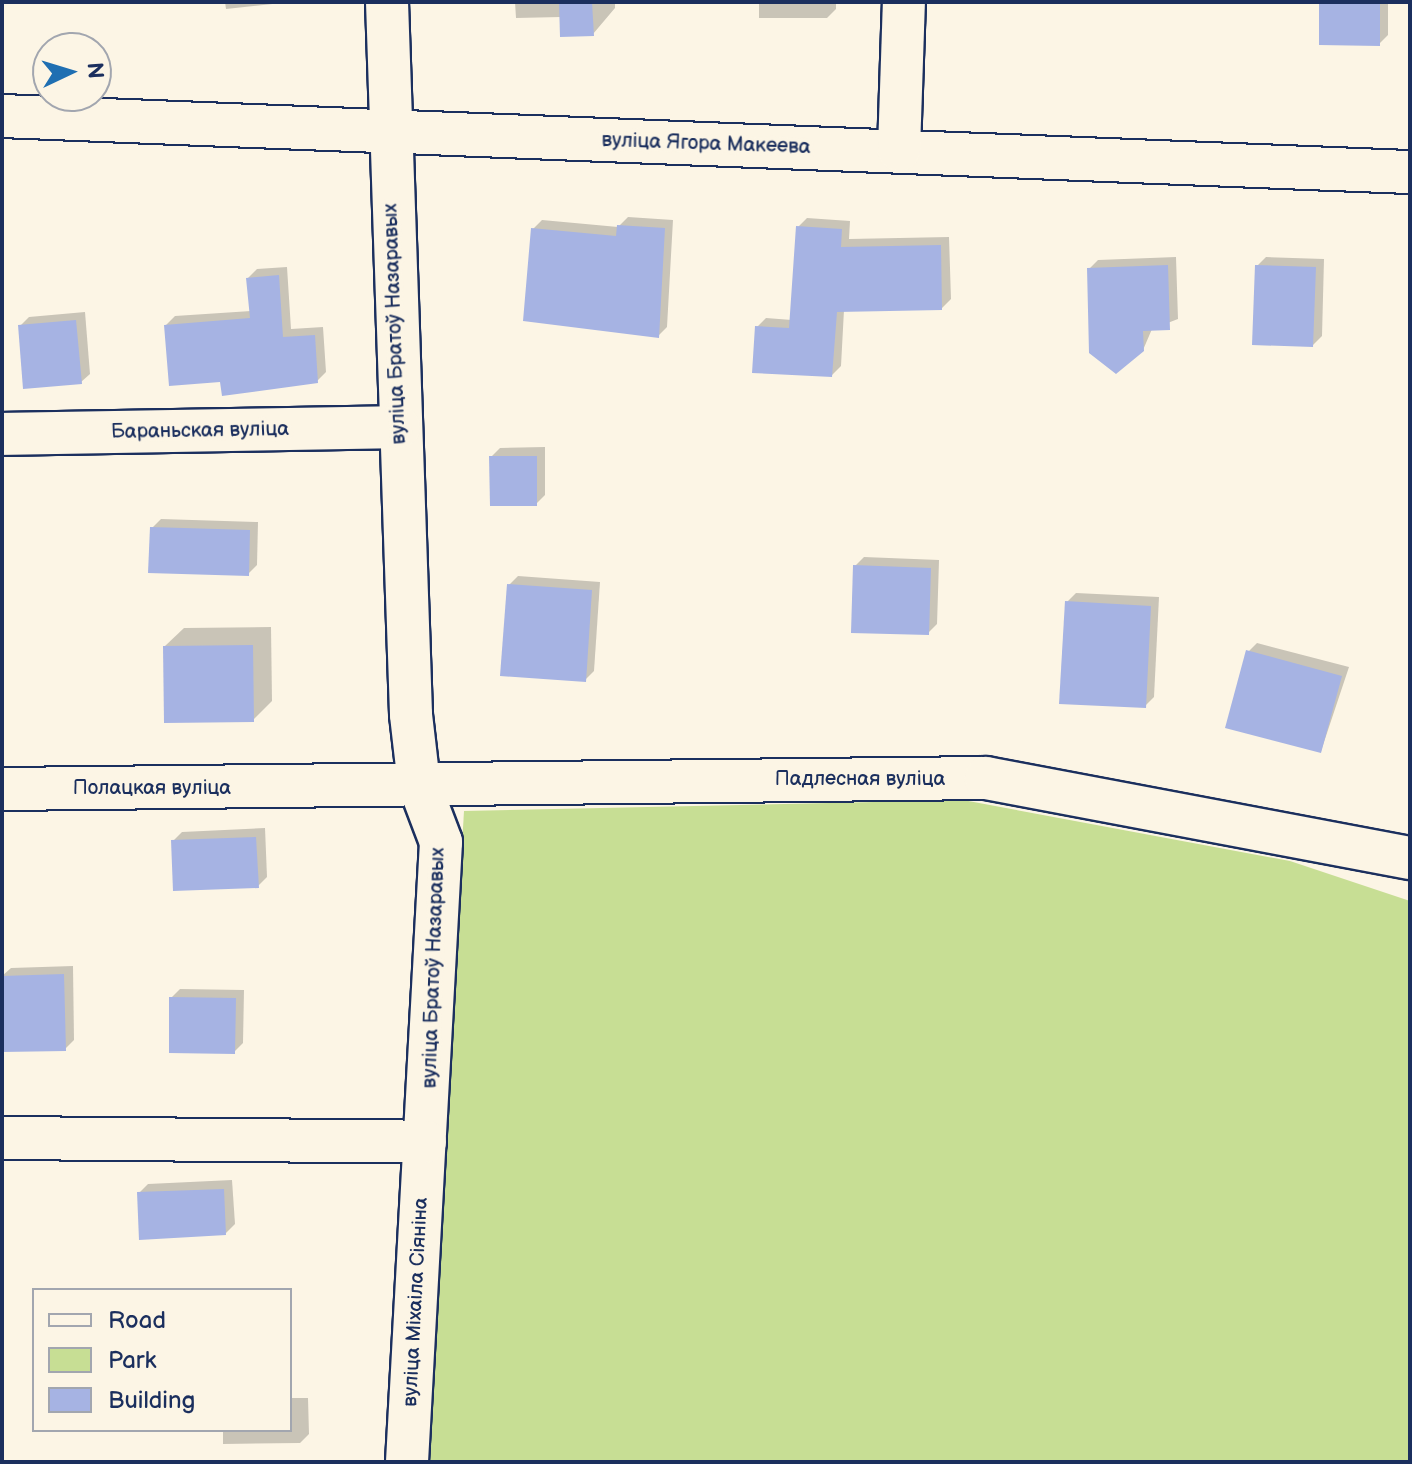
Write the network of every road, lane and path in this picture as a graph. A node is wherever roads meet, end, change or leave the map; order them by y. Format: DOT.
graph roads {
  1 [pos="387,2"];
  2 [pos="904,2"];
  3 [pos="2,116"];
  4 [pos="388,134"];
  5 [pos="899,150"];
  6 [pos="1410,172"];
  7 [pos="399,427"];
  8 [pos="2,434"];
  9 [pos="419,784"];
  10 [pos="303,788"];
  11 [pos="2,789"];
  12 [pos="1410,858"];
  13 [pos="2,1138"];
  14 [pos="425,1142"];
  15 [pos="407,1462"];
  1 -- 4 [label="street, вуліца Братоў Назаравых"];
  2 -- 5 [label="street"];
  3 -- 4 [label="street, вуліца Ягора Макеева"];
  4 -- 5 [label="street, вуліца Ягора Макеева"];
  4 -- 7 [label="street, вуліца Братоў Назаравых"];
  5 -- 6 [label="street, вуліца Ягора Макеева"];
  7 -- 8 [label="street, Бараньская вуліца"];
  7 -- 9 [label="street, вуліца Братоў Назаравых"];
  9 -- 10 [label="street, Падлесная вуліца"];
  9 -- 12 [label="street, Падлесная вуліца"];
  9 -- 14 [label="street, вуліца Братоў Назаравых"];
  10 -- 11 [label="street, Полацкая вуліца"];
  13 -- 14 [label="street"];
  14 -- 15 [label="street, вуліца Міхаіла Сіяніна"];
}
